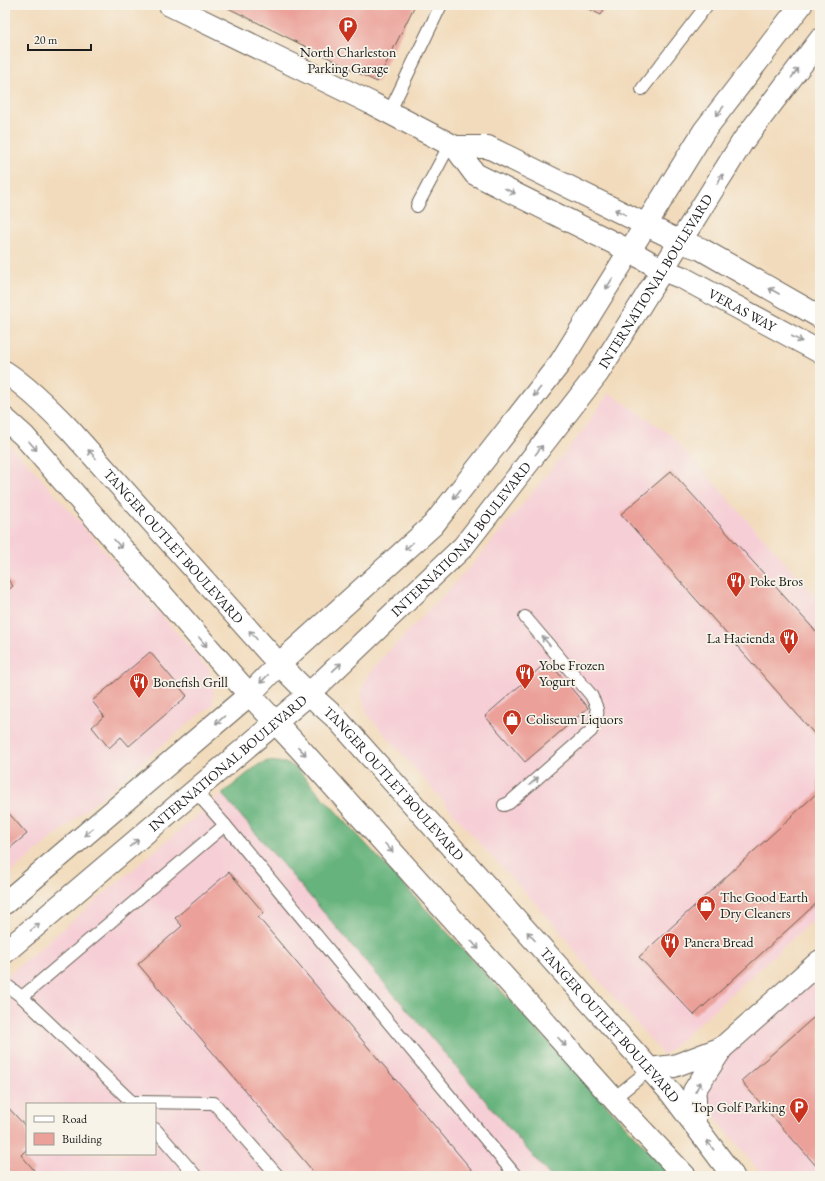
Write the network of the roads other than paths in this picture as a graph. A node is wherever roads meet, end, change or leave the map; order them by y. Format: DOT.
graph roads {
  1 [pos="170,5"];
  2 [pos="441,5"];
  3 [pos="708,5"];
  4 [pos="801,5"];
  5 [pos="820,40"];
  6 [pos="642,89"];
  7 [pos="390,113"];
  8 [pos="453,146"];
  9 [pos="417,206"];
  10 [pos="646,225"];
  11 [pos="681,242"];
  12 [pos="630,251"];
  13 [pos="663,270"];
  14 [pos="820,317"];
  15 [pos="820,352"];
  16 [pos="5,372"];
  17 [pos="5,419"];
  18 [pos="525,617"];
  19 [pos="279,664"];
  20 [pos="308,694"];
  21 [pos="250,695"];
  22 [pos="275,722"];
  23 [pos="195,791"];
  24 [pos="504,805"];
  25 [pos="225,825"];
  26 [pos="5,903"];
  27 [pos="5,952"];
  28 [pos="820,962"];
  29 [pos="5,984"];
  30 [pos="22,996"];
  31 [pos="722,1048"];
  32 [pos="650,1069"];
  33 [pos="613,1099"];
  34 [pos="133,1103"];
  35 [pos="695,1124"];
  36 [pos="156,1130"];
  37 [pos="196,1176"];
  38 [pos="278,1176"];
  39 [pos="516,1176"];
  40 [pos="685,1176"];
  41 [pos="733,1176"];
  1 -- 7 [label="street"];
  2 -- 7 [label="lane"];
  3 -- 6 [label="lane"];
  4 -- 10 [label="street, one-way"];
  11 -- 5 [label="street, INTERNATIONAL BOULEVARD, one-way"];
  7 -- 8 [label="street"];
  8 -- 9 [label="lane"];
  10 -- 8 [label="street, one-way"];
  8 -- 12 [label="street, VERAS WAY, one-way"];
  10 -- 11 [label="street"];
  10 -- 12 [label="street"];
  11 -- 13 [label="street, INTERNATIONAL BOULEVARD"];
  14 -- 11 [label="street, one-way"];
  12 -- 13 [label="street, VERAS WAY"];
  12 -- 19 [label="street, one-way"];
  13 -- 15 [label="street, VERAS WAY, one-way"];
  20 -- 13 [label="street, INTERNATIONAL BOULEVARD, one-way"];
  19 -- 16 [label="street, TANGER OUTLET BOULEVARD, one-way"];
  17 -- 21 [label="street, one-way"];
  24 -- 18 [label="lane, one-way"];
  19 -- 20 [label="street, TANGER OUTLET BOULEVARD"];
  19 -- 21 [label="street, one-way"];
  20 -- 22 [label="street, INTERNATIONAL BOULEVARD"];
  32 -- 20 [label="street, TANGER OUTLET BOULEVARD, one-way"];
  21 -- 22 [label="street"];
  21 -- 26 [label="street, one-way"];
  22 -- 23 [label="street, INTERNATIONAL BOULEVARD"];
  22 -- 33 [label="street, one-way"];
  23 -- 25 [label="lane"];
  27 -- 23 [label="street, INTERNATIONAL BOULEVARD, one-way"];
  25 -- 30 [label="lane"];
  25 -- 39 [label="lane"];
  28 -- 31 [label="street"];
  29 -- 30 [label="lane"];
  30 -- 34 [label="lane"];
  31 -- 32 [label="street"];
  35 -- 31 [label="street, one-way"];
  32 -- 33 [label="lane"];
  32 -- 35 [label="street, TANGER OUTLET BOULEVARD"];
  33 -- 40 [label="street"];
  34 -- 38 [label="lane"];
  41 -- 35 [label="street, TANGER OUTLET BOULEVARD, one-way"];
  36 -- 37 [label="lane"];
}
